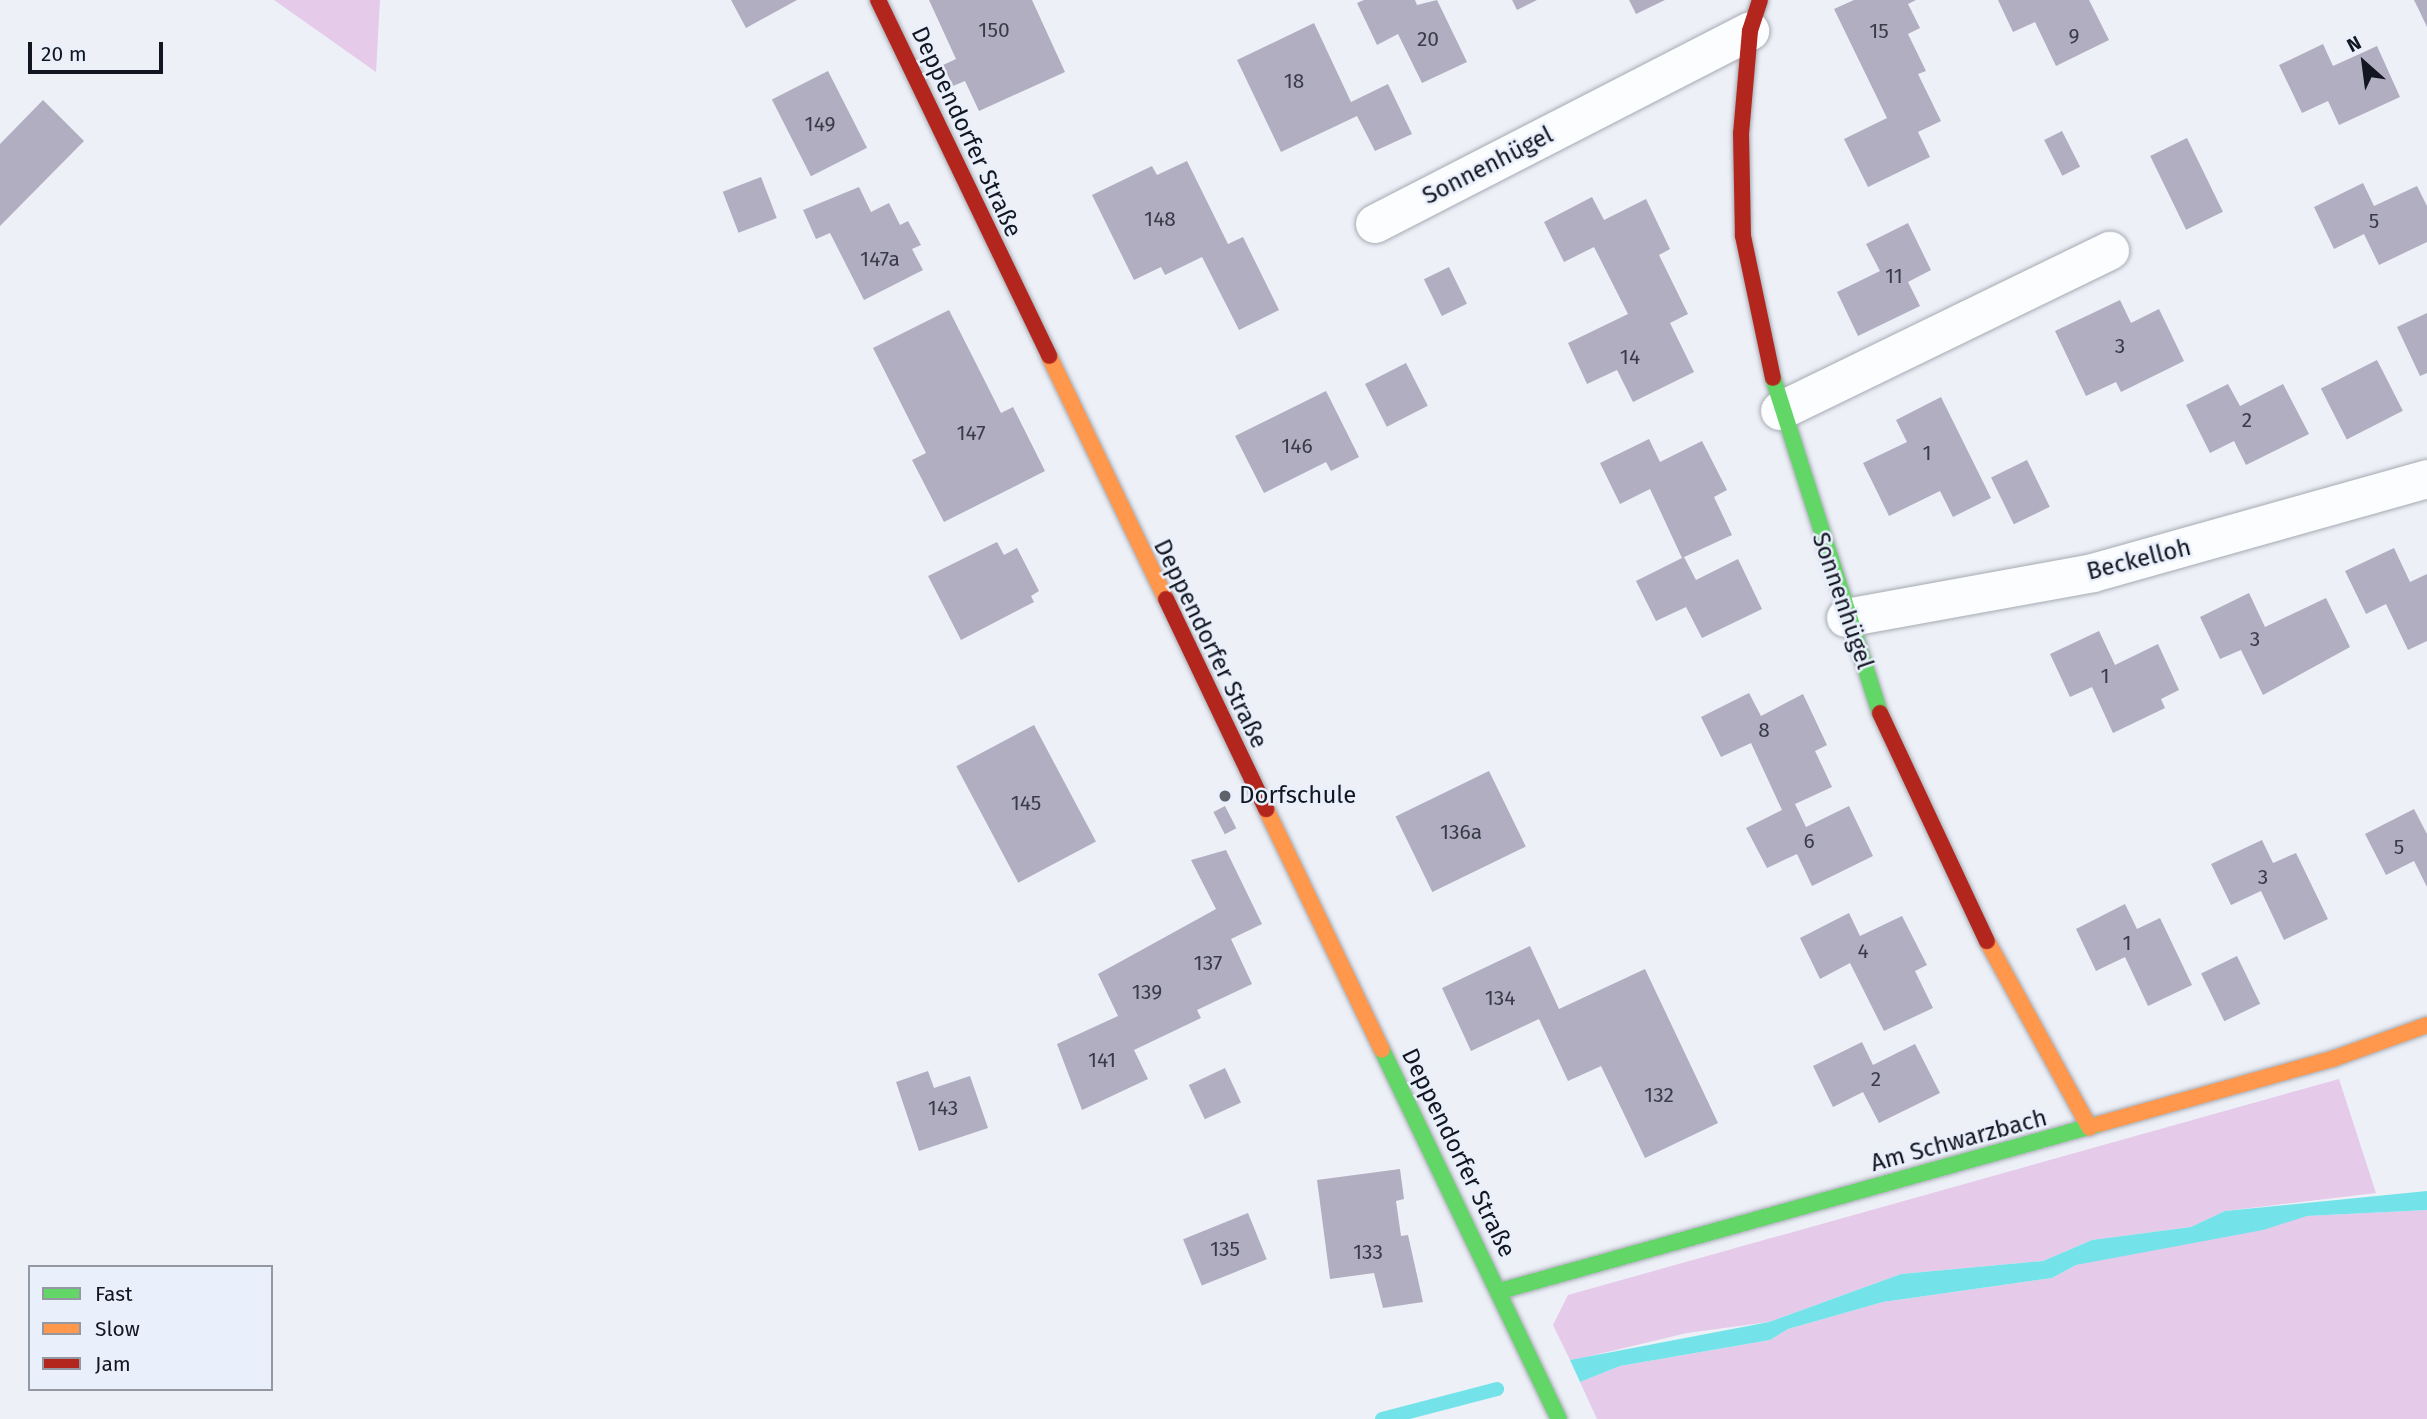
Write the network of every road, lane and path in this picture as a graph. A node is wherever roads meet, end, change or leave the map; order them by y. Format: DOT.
graph roads {
  1 [pos="878,0"];
  2 [pos="1755,15"];
  3 [pos="1375,224"];
  4 [pos="2110,251"];
  5 [pos="1780,411"];
  6 [pos="2427,479"];
  7 [pos="1846,618"];
  8 [pos="2427,1025"];
  9 [pos="2090,1128"];
  10 [pos="1500,1291"];
  11 [pos="1559,1419"];
  1 -- 10 [label="street, Deppendorfer Straße"];
  2 -- 3 [label="street, Sonnenhügel"];
  2 -- 5 [label="street, Sonnenhügel"];
  4 -- 5 [label="street"];
  5 -- 7 [label="street, Sonnenhügel"];
  6 -- 7 [label="street, Beckelloh"];
  7 -- 9 [label="street, Sonnenhügel"];
  8 -- 9 [label="street, Am Schwarzbach"];
  9 -- 10 [label="street, Am Schwarzbach"];
  10 -- 11 [label="street, Deppendorfer Straße"];
}
